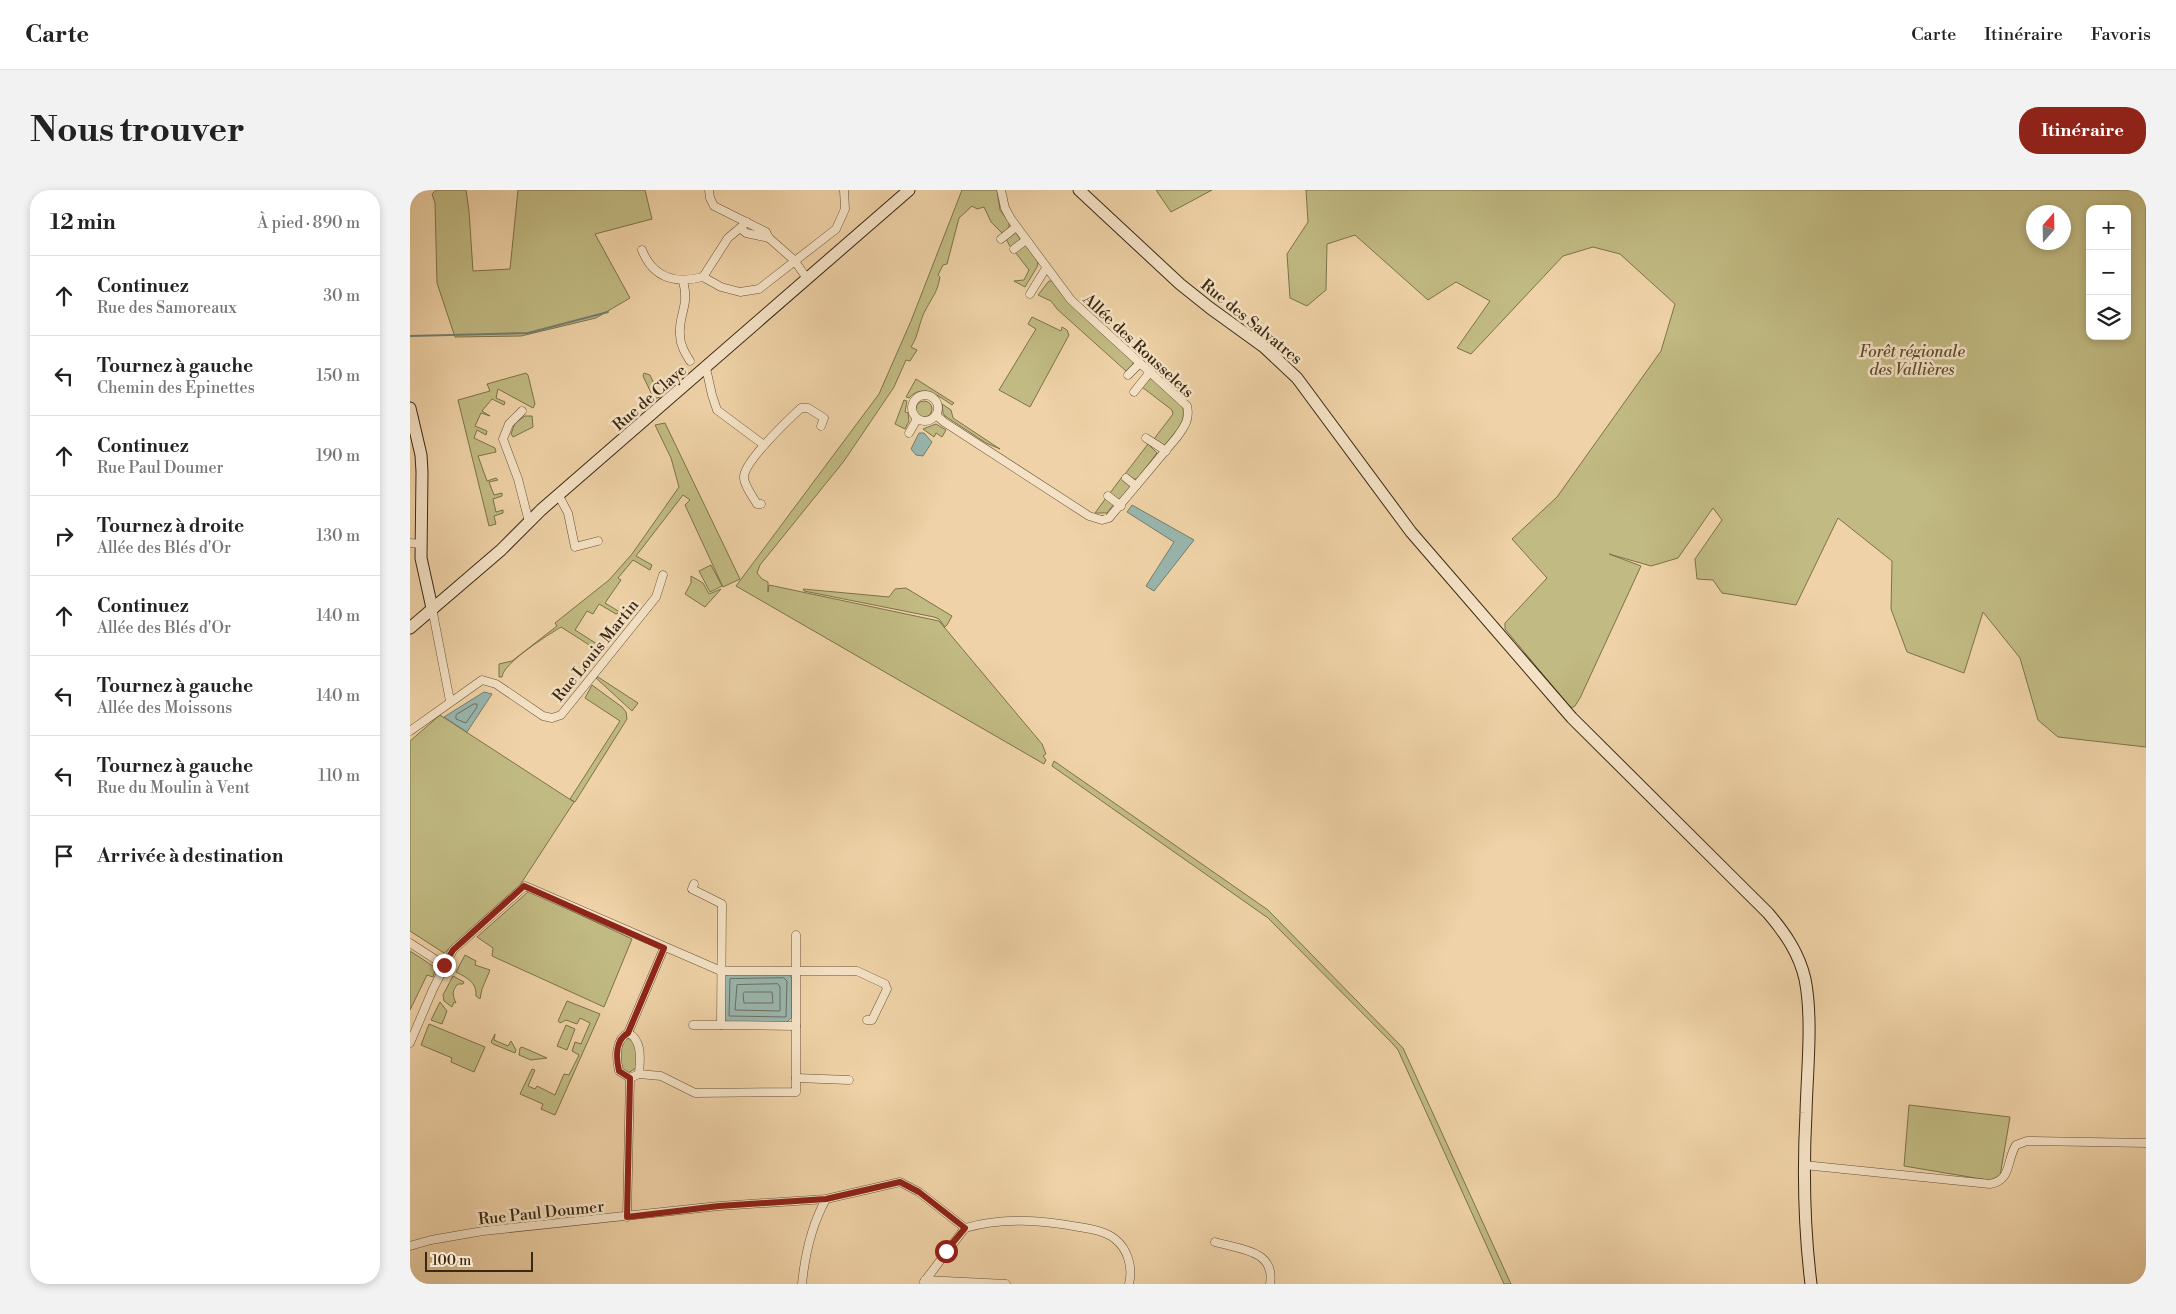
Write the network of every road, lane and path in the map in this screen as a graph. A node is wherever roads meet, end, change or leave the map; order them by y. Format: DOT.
graph roads {
  1 [pos="709,190"];
  2 [pos="844,190"];
  3 [pos="909,190"];
  4 [pos="1001,190"];
  5 [pos="1079,190"];
  6 [pos="747,222"];
  7 [pos="1016,227"];
  8 [pos="740,228"];
  9 [pos="769,238"];
  10 [pos="1001,239"];
  11 [pos="1026,240"];
  12 [pos="1014,249"];
  13 [pos="642,250"];
  14 [pos="794,260"];
  15 [pos="1046,268"];
  16 [pos="703,277"];
  17 [pos="806,277"];
  18 [pos="683,281"];
  19 [pos="1030,294"];
  20 [pos="690,361"];
  21 [pos="1140,363"];
  22 [pos="706,368"];
  23 [pos="1150,372"];
  24 [pos="1128,375"];
  25 [pos="1134,392"];
  26 [pos="410,408"];
  27 [pos="522,411"];
  28 [pos="936,415"];
  29 [pos="918,419"];
  30 [pos="412,424"];
  31 [pos="821,426"];
  32 [pos="910,433"];
  33 [pos="1146,438"];
  34 [pos="764,445"];
  35 [pos="1166,451"];
  36 [pos="1126,478"];
  37 [pos="1136,486"];
  38 [pos="559,496"];
  39 [pos="1108,496"];
  40 [pos="761,504"];
  41 [pos="1121,506"];
  42 [pos="529,522"];
  43 [pos="598,541"];
  44 [pos="416,544"];
  45 [pos="663,575"];
  46 [pos="432,608"];
  47 [pos="410,628"];
  48 [pos="450,701"];
  49 [pos="410,731"];
  50 [pos="694,884"];
  51 [pos="796,935"];
  52 [pos="410,943"];
  53 [pos="664,948"];
  54 [pos="444,965"];
  55 [pos="720,971"];
  56 [pos="796,971"];
  57 [pos="867,1020"];
  58 [pos="693,1025"];
  59 [pos="721,1025"];
  60 [pos="796,1026"];
  61 [pos="628,1033"];
  62 [pos="410,1043"];
  63 [pos="639,1074"];
  64 [pos="796,1078"];
  65 [pos="629,1080"];
  66 [pos="849,1080"];
  67 [pos="2146,1143"];
  68 [pos="1804,1165"];
  69 [pos="826,1199"];
  70 [pos="627,1217"];
  71 [pos="965,1228"];
  72 [pos="1215,1242"];
  73 [pos="410,1246"];
  74 [pos="924,1282"];
  75 [pos="802,1284"];
  76 [pos="1006,1284"];
  77 [pos="1129,1284"];
  78 [pos="1270,1284"];
  79 [pos="1811,1284"];
  1 -- 6 [label="street"];
  2 -- 14 [label="street"];
  3 -- 17 [label="street, Rue de Claye"];
  4 -- 7 [label="street, Allée des Rousselets"];
  5 -- 68 [label="street, Rue des Salvatres"];
  6 -- 8 [label="street"];
  6 -- 9 [label="street"];
  7 -- 10 [label="street"];
  7 -- 11 [label="street, Allée des Rousselets"];
  8 -- 9 [label="street"];
  8 -- 16 [label="street"];
  9 -- 14 [label="street"];
  11 -- 12 [label="street"];
  11 -- 15 [label="street, Allée des Rousselets"];
  13 -- 18 [label="street"];
  14 -- 16 [label="street"];
  14 -- 17 [label="street"];
  15 -- 19 [label="street"];
  15 -- 21 [label="street, Allée des Rousselets"];
  16 -- 18 [label="street"];
  17 -- 22 [label="street, Rue de Claye"];
  18 -- 20 [label="street"];
  21 -- 23 [label="street, Allée des Rousselets"];
  21 -- 24 [label="street"];
  22 -- 34 [label="street"];
  22 -- 38 [label="street, Rue de Claye"];
  23 -- 25 [label="street"];
  23 -- 35 [label="street, Allée des Rousselets"];
  26 -- 30 [label="street"];
  27 -- 42 [label="street"];
  28 -- 29 [label="street"];
  28 -- 29 [label="street, Allée des Rousselets"];
  28 -- 41 [label="street, Allée des Rousselets"];
  29 -- 32 [label="street"];
  30 -- 44 [label="street"];
  31 -- 34 [label="street"];
  33 -- 35 [label="street"];
  34 -- 40 [label="street"];
  35 -- 37 [label="street, Allée des Rousselets"];
  36 -- 37 [label="street"];
  37 -- 41 [label="street, Allée des Rousselets"];
  38 -- 42 [label="street, Rue de Claye"];
  38 -- 43 [label="street"];
  39 -- 41 [label="street"];
  42 -- 46 [label="street, Rue de Claye"];
  44 -- 46 [label="street"];
  45 -- 48 [label="street, Rue Louis Martin"];
  46 -- 47 [label="street, Rue de Claye"];
  46 -- 48 [label="street"];
  48 -- 49 [label="street"];
  50 -- 55 [label="street"];
  51 -- 56 [label="street"];
  52 -- 54 [label="street"];
  53 -- 54 [label="street"];
  53 -- 55 [label="street"];
  53 -- 61 [label="street"];
  54 -- 62 [label="street"];
  55 -- 56 [label="street"];
  55 -- 59 [label="street"];
  56 -- 57 [label="street"];
  56 -- 60 [label="street"];
  58 -- 59 [label="street"];
  59 -- 60 [label="street"];
  60 -- 64 [label="street"];
  61 -- 63 [label="street"];
  61 -- 65 [label="street"];
  63 -- 64 [label="street"];
  63 -- 65 [label="street"];
  64 -- 66 [label="street"];
  65 -- 70 [label="street"];
  67 -- 68 [label="street"];
  68 -- 79 [label="street, Rue des Salvatres"];
  69 -- 70 [label="street, Rue Paul Doumer"];
  69 -- 71 [label="street, Rue Paul Doumer"];
  69 -- 75 [label="street"];
  70 -- 73 [label="street, Rue Paul Doumer"];
  71 -- 74 [label="street"];
  71 -- 77 [label="street"];
  72 -- 78 [label="street"];
  74 -- 76 [label="street"];
}
